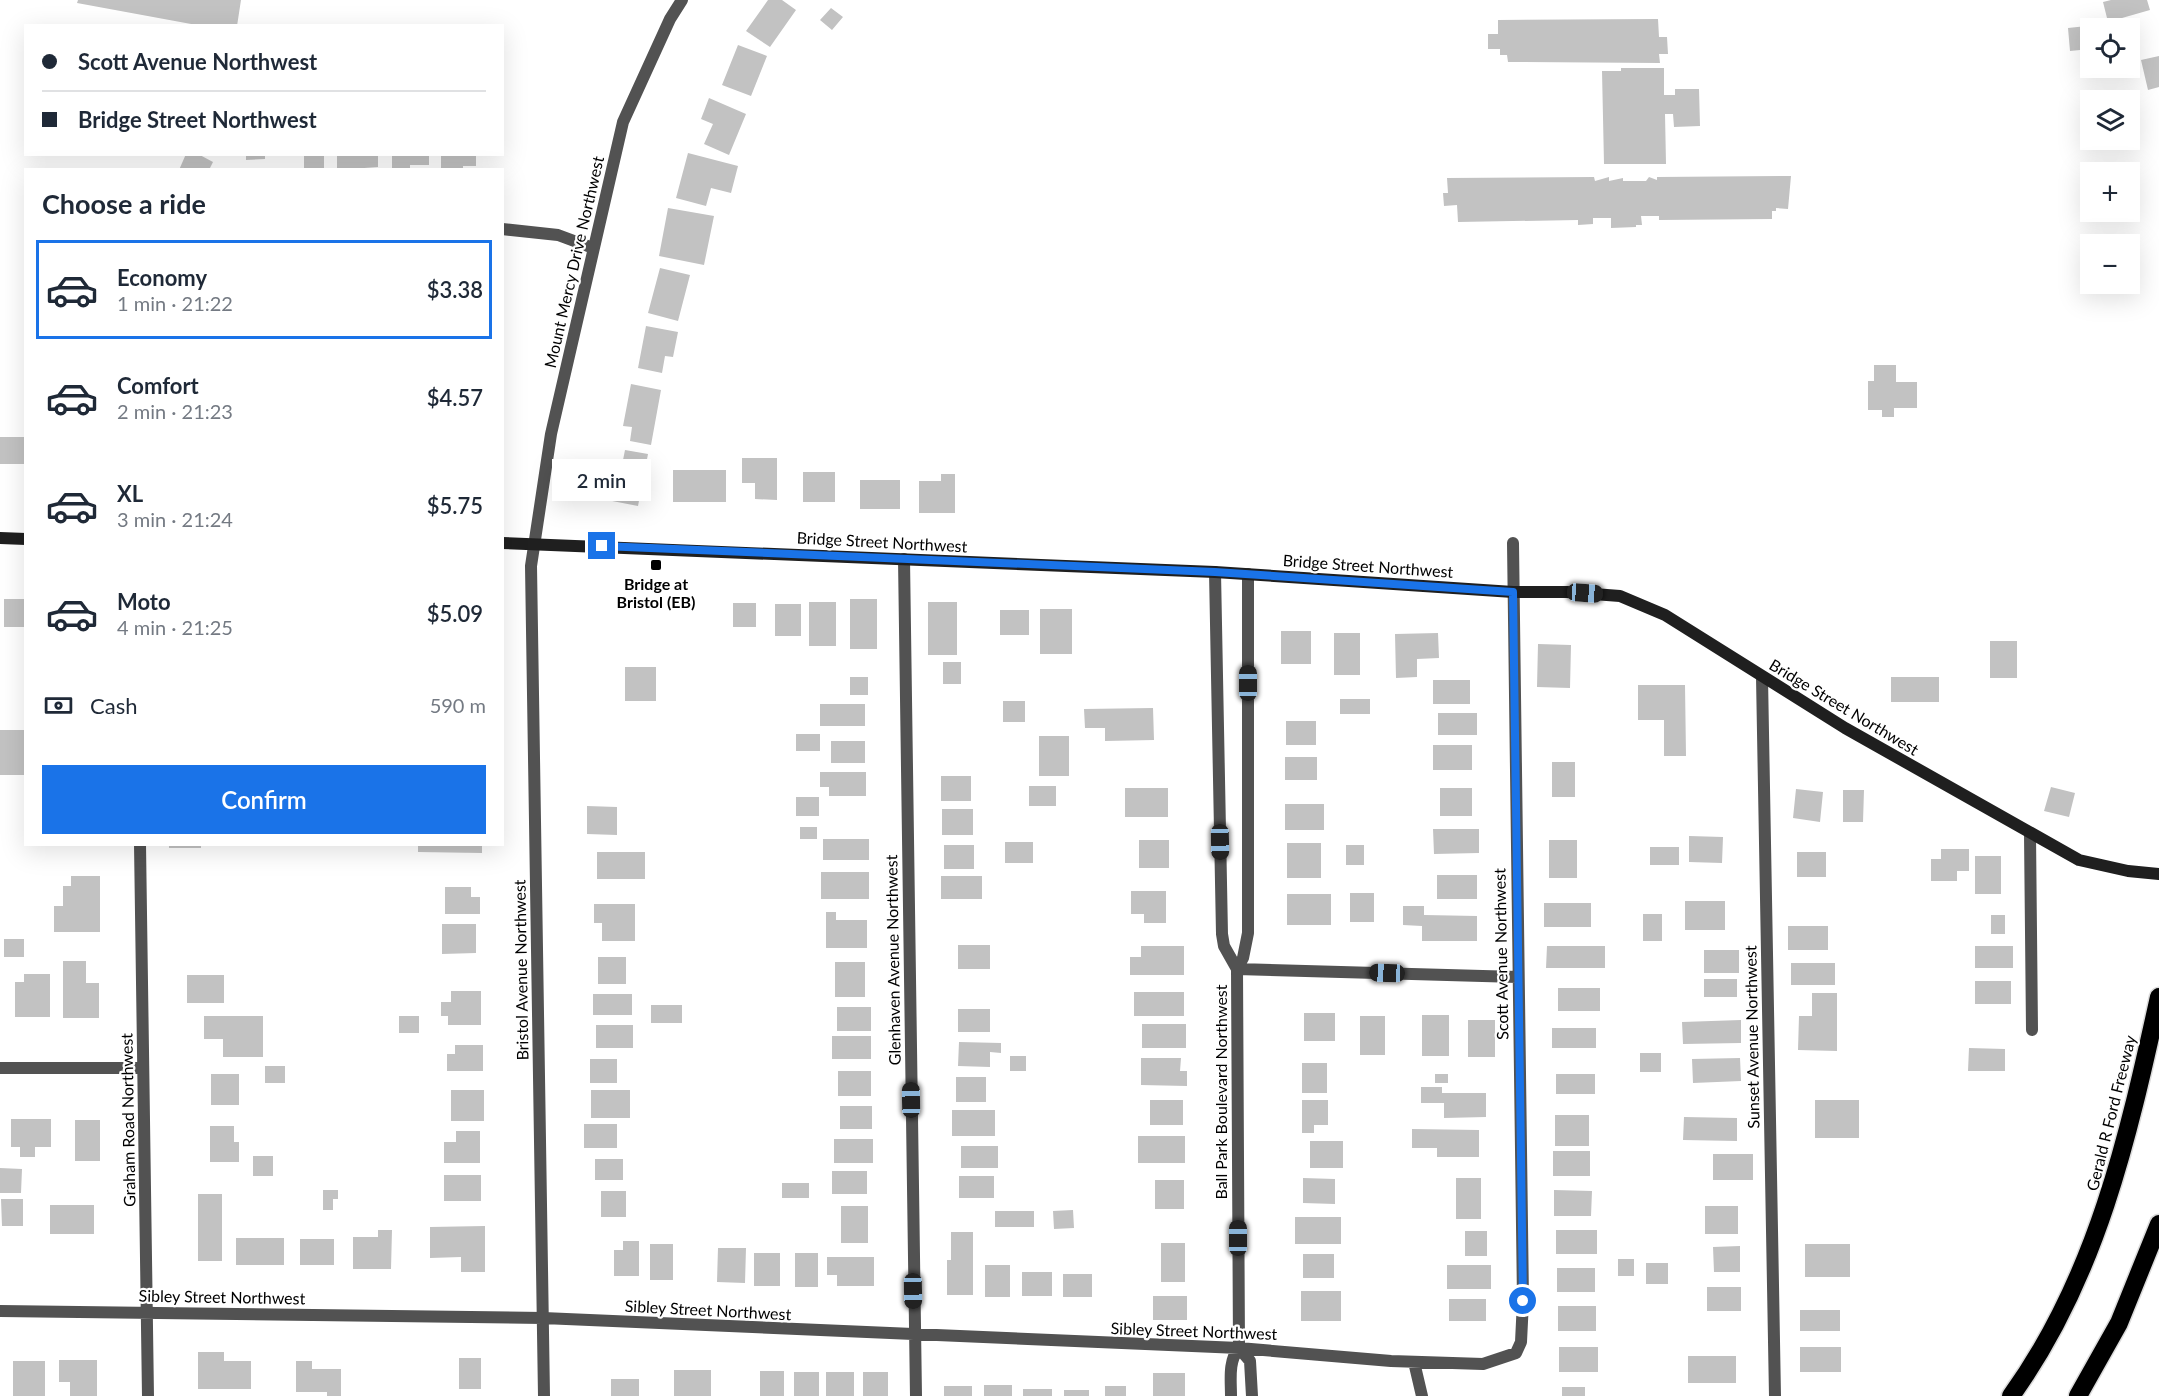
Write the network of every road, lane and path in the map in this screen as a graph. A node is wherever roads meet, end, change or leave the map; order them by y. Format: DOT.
graph roads {
  1 [pos="682,0"];
  2 [pos="504,229"];
  3 [pos="594,248"];
  4 [pos="0,538"];
  5 [pos="24,538"];
  6 [pos="504,543"];
  7 [pos="1513,543"];
  8 [pos="535,544"];
  9 [pos="904,559"];
  10 [pos="1215,572"];
  11 [pos="1248,574"];
  12 [pos="1513,592"];
  13 [pos="1762,677"];
  14 [pos="2030,834"];
  15 [pos="140,846"];
  16 [pos="2159,874"];
  17 [pos="1237,969"];
  18 [pos="1518,977"];
  19 [pos="2159,997"];
  20 [pos="2032,1030"];
  21 [pos="0,1068"];
  22 [pos="143,1068"];
  23 [pos="2159,1224"];
  24 [pos="0,1311"];
  25 [pos="147,1312"];
  26 [pos="543,1318"];
  27 [pos="916,1336"];
  28 [pos="1239,1348"];
  29 [pos="1506,1358"];
  30 [pos="1414,1362"];
  31 [pos="148,1396"];
  32 [pos="544,1396"];
  33 [pos="916,1396"];
  34 [pos="1231,1396"];
  35 [pos="1252,1396"];
  36 [pos="1422,1396"];
  37 [pos="1775,1396"];
  38 [pos="2011,1396"];
  39 [pos="2078,1396"];
  1 -- 3 [label="street, Mount Mercy Drive Northwest"];
  2 -- 3 [label="street"];
  3 -- 8 [label="street, Mount Mercy Drive Northwest"];
  4 -- 5 [label="main road"];
  6 -- 8 [label="main road, Bridge Street Northwest"];
  7 -- 12 [label="street, Scott Avenue Northwest"];
  8 -- 9 [label="main road, Bridge Street Northwest"];
  8 -- 26 [label="street, Bristol Avenue Northwest"];
  9 -- 10 [label="main road, Bridge Street Northwest"];
  9 -- 27 [label="street, Glenhaven Avenue Northwest"];
  10 -- 11 [label="main road, Bridge Street Northwest"];
  10 -- 17 [label="street, Ball Park Boulevard Northwest"];
  11 -- 12 [label="main road, Bridge Street Northwest"];
  11 -- 17 [label="street"];
  12 -- 13 [label="main road, Bridge Street Northwest"];
  12 -- 18 [label="street, Scott Avenue Northwest"];
  13 -- 14 [label="main road, Bridge Street Northwest"];
  13 -- 37 [label="street, Sunset Avenue Northwest"];
  14 -- 16 [label="main road, Bridge Street Northwest"];
  14 -- 20 [label="street"];
  15 -- 22 [label="street, Graham Road Northwest"];
  17 -- 18 [label="street"];
  17 -- 28 [label="street, Ball Park Boulevard Northwest"];
  18 -- 29 [label="street, Scott Avenue Northwest"];
  19 -- 38 [label="highway, Gerald R Ford Freeway"];
  21 -- 22 [label="street"];
  22 -- 25 [label="street, Graham Road Northwest"];
  23 -- 39 [label="highway"];
  24 -- 25 [label="street, Sibley Street Northwest"];
  25 -- 26 [label="street, Sibley Street Northwest"];
  25 -- 31 [label="street, Graham Road Northwest"];
  26 -- 27 [label="street, Sibley Street Northwest"];
  26 -- 32 [label="street, Bristol Avenue Northwest"];
  27 -- 28 [label="street, Sibley Street Northwest"];
  27 -- 33 [label="street, Glenhaven Avenue Northwest"];
  28 -- 30 [label="street, Sibley Street Northwest"];
  28 -- 34 [label="street"];
  28 -- 35 [label="street, Ball Park Boulevard Northwest"];
  29 -- 30 [label="street, Sibley Street Northwest"];
  30 -- 36 [label="street"];
}
